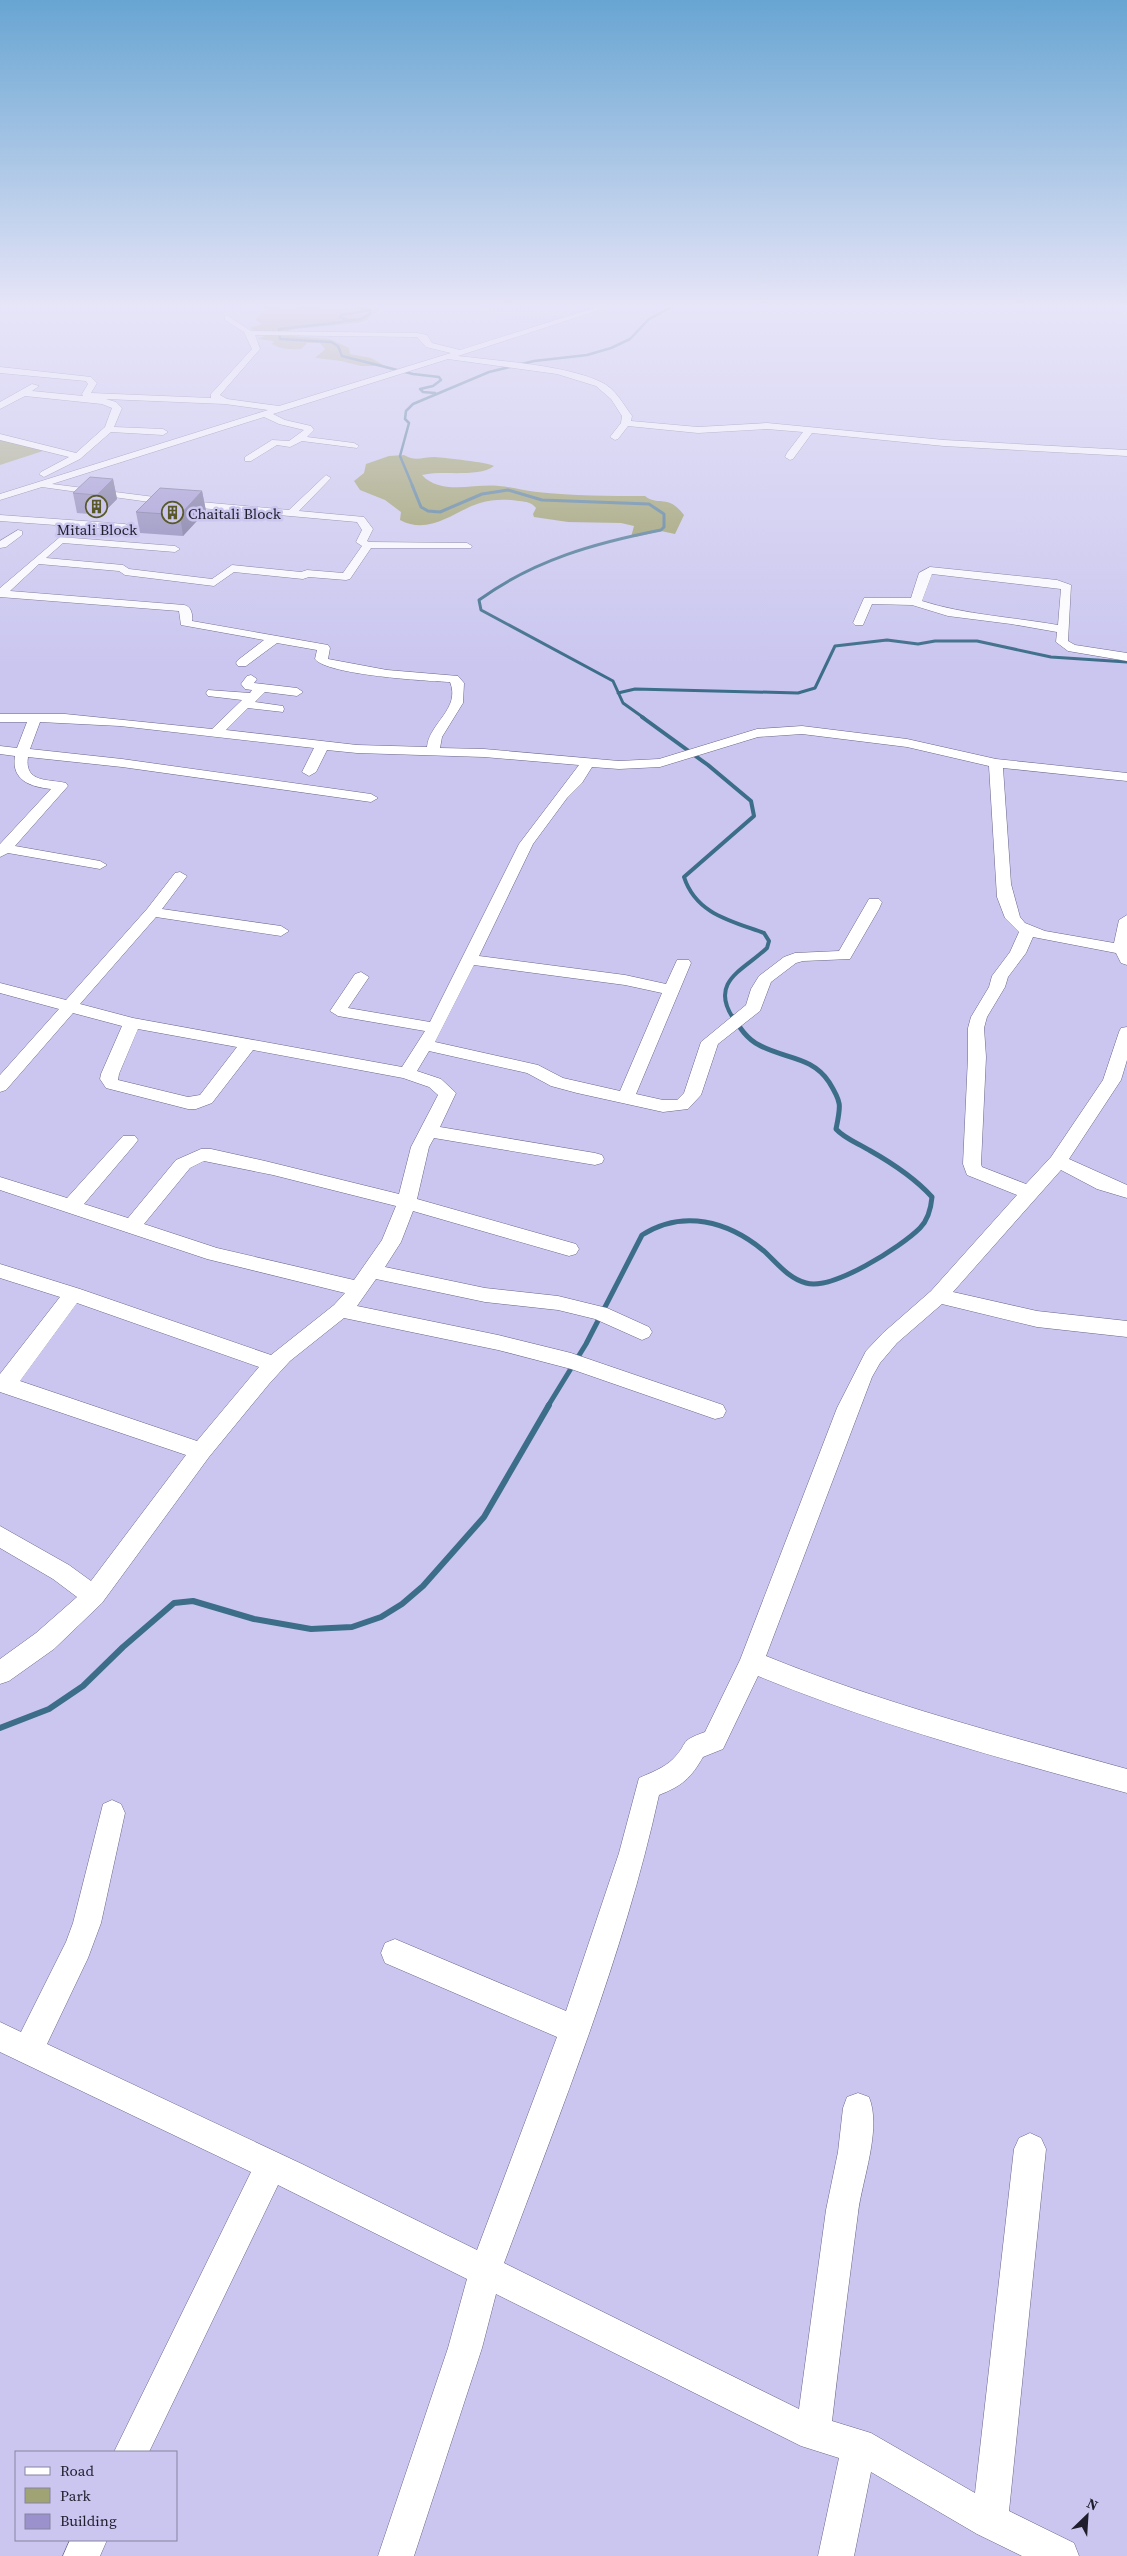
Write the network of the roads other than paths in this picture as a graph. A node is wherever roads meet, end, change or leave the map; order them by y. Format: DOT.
graph roads {
  1 [pos="110,426"];
  2 [pos="225,426"];
  3 [pos="301,426"];
  4 [pos="623,426"];
  5 [pos="660,426"];
  6 [pos="762,426"];
  7 [pos="770,426"];
  8 [pos="108,429"];
  9 [pos="808,430"];
  10 [pos="0,437"];
  11 [pos="615,437"];
  12 [pos="186,438"];
  13 [pos="302,438"];
  14 [pos="354,446"];
  15 [pos="1127,453"];
  16 [pos="76,456"];
  17 [pos="790,457"];
  18 [pos="248,459"];
  19 [pos="55,470"];
  20 [pos="70,475"];
  21 [pos="326,478"];
  22 [pos="39,485"];
  23 [pos="0,489"];
  24 [pos="0,497"];
  25 [pos="291,513"];
  26 [pos="0,518"];
  27 [pos="78,524"];
  28 [pos="125,527"];
  29 [pos="18,533"];
  30 [pos="60,540"];
  31 [pos="1,545"];
  32 [pos="368,545"];
  33 [pos="467,546"];
  34 [pos="175,548"];
  35 [pos="37,561"];
  36 [pos="0,594"];
  37 [pos="913,602"];
  38 [pos="859,622"];
  39 [pos="1062,630"];
  40 [pos="275,638"];
  41 [pos="1127,657"];
  42 [pos="242,663"];
  43 [pos="250,679"];
  44 [pos="263,687"];
  45 [pos="212,693"];
  46 [pos="249,701"];
  47 [pos="0,718"];
  48 [pos="34,719"];
  49 [pos="216,732"];
  50 [pos="322,746"];
  51 [pos="0,750"];
  52 [pos="433,752"];
  53 [pos="22,753"];
  54 [pos="587,763"];
  55 [pos="996,763"];
  56 [pos="309,772"];
  57 [pos="1127,777"];
  58 [pos="371,798"];
  59 [pos="2,850"];
  60 [pos="100,865"];
  61 [pos="180,876"];
  62 [pos="874,902"];
  63 [pos="152,912"];
  64 [pos="1127,920"];
  65 [pos="1028,930"];
  66 [pos="281,931"];
  67 [pos="1124,955"];
  68 [pos="469,959"];
  69 [pos="683,963"];
  70 [pos="361,977"];
  71 [pos="7,989"];
  72 [pos="671,990"];
  73 [pos="0,1006"];
  74 [pos="70,1007"];
  75 [pos="132,1023"];
  76 [pos="435,1028"];
  77 [pos="1127,1032"];
  78 [pos="425,1044"];
  79 [pos="248,1045"];
  80 [pos="407,1073"];
  81 [pos="1120,1082"];
  82 [pos="0,1086"];
  83 [pos="626,1097"];
  84 [pos="429,1131"];
  85 [pos="130,1140"];
  86 [pos="595,1159"];
  87 [pos="1058,1161"];
  88 [pos="0,1183"];
  89 [pos="1127,1192"];
  90 [pos="1030,1193"];
  91 [pos="406,1204"];
  92 [pos="70,1207"];
  93 [pos="132,1226"];
  94 [pos="569,1249"];
  95 [pos="0,1271"];
  96 [pos="372,1271"];
  97 [pos="360,1289"];
  98 [pos="74,1294"];
  99 [pos="938,1296"];
  100 [pos="341,1310"];
  101 [pos="1127,1329"];
  102 [pos="642,1332"];
  103 [pos="274,1364"];
  104 [pos="2,1383"];
  105 [pos="715,1411"];
  106 [pos="201,1451"];
  107 [pos="0,1536"];
  108 [pos="94,1596"];
  109 [pos="752,1662"];
  110 [pos="0,1673"];
  111 [pos="1127,1781"];
  112 [pos="112,1813"];
  113 [pos="395,1953"];
  114 [pos="575,2030"];
  115 [pos="14,2043"];
  116 [pos="858,2108"];
  117 [pos="1030,2149"];
  118 [pos="271,2166"];
  119 [pos="485,2271"];
  120 [pos="814,2434"];
  121 [pos="859,2445"];
  122 [pos="131,2451"];
  123 [pos="990,2521"];
  124 [pos="88,2541"];
  125 [pos="81,2556"];
  126 [pos="396,2556"];
  127 [pos="836,2556"];
  128 [pos="1061,2556"];
  1 -- 8 [label="street"];
  2 -- 12 [label="street"];
  3 -- 13 [label="street"];
  4 -- 11 [label="street"];
  5 -- 6 [label="street"];
  7 -- 9 [label="street"];
  8 -- 12 [label="street"];
  8 -- 16 [label="street"];
  9 -- 15 [label="street"];
  9 -- 17 [label="street"];
  10 -- 16 [label="street"];
  12 -- 20 [label="street"];
  13 -- 14 [label="street"];
  13 -- 18 [label="street"];
  16 -- 19 [label="street"];
  19 -- 20 [label="street"];
  19 -- 23 [label="street"];
  20 -- 22 [label="street"];
  21 -- 25 [label="street"];
  22 -- 24 [label="street"];
  22 -- 25 [label="street"];
  25 -- 32 [label="street"];
  26 -- 27 [label="street"];
  27 -- 28 [label="street"];
  27 -- 30 [label="street"];
  29 -- 31 [label="street"];
  30 -- 34 [label="street"];
  30 -- 35 [label="street"];
  32 -- 33 [label="street"];
  32 -- 35 [label="street"];
  35 -- 36 [label="street"];
  36 -- 40 [label="street"];
  37 -- 38 [label="street"];
  37 -- 39 [label="street"];
  37 -- 39 [label="street"];
  39 -- 41 [label="street"];
  40 -- 42 [label="street"];
  40 -- 52 [label="street"];
  43 -- 44 [label="street"];
  44 -- 46 [label="street"];
  44 -- 46 [label="street"];
  45 -- 46 [label="street"];
  46 -- 49 [label="street"];
  47 -- 48 [label="street"];
  48 -- 49 [label="street"];
  48 -- 53 [label="street"];
  49 -- 50 [label="street"];
  50 -- 52 [label="street"];
  50 -- 56 [label="street"];
  51 -- 53 [label="street"];
  52 -- 54 [label="street"];
  53 -- 58 [label="street"];
  53 -- 59 [label="street"];
  54 -- 55 [label="street"];
  54 -- 68 [label="street"];
  55 -- 57 [label="street"];
  55 -- 65 [label="street"];
  59 -- 60 [label="street"];
  61 -- 63 [label="street"];
  62 -- 83 [label="street"];
  63 -- 66 [label="street"];
  63 -- 74 [label="street"];
  64 -- 67 [label="street"];
  65 -- 67 [label="street"];
  65 -- 90 [label="street"];
  68 -- 72 [label="street"];
  68 -- 76 [label="street"];
  69 -- 72 [label="street"];
  70 -- 76 [label="street"];
  71 -- 73 [label="street"];
  71 -- 74 [label="street"];
  72 -- 83 [label="street"];
  74 -- 75 [label="street"];
  74 -- 82 [label="street"];
  75 -- 79 [label="street"];
  75 -- 79 [label="street"];
  76 -- 78 [label="street"];
  77 -- 81 [label="street"];
  78 -- 80 [label="street"];
  78 -- 83 [label="street"];
  79 -- 80 [label="street"];
  80 -- 84 [label="street"];
  81 -- 87 [label="street"];
  84 -- 86 [label="street"];
  84 -- 91 [label="street"];
  85 -- 92 [label="street"];
  87 -- 89 [label="street"];
  87 -- 90 [label="street"];
  88 -- 92 [label="street"];
  90 -- 99 [label="street"];
  91 -- 93 [label="street"];
  91 -- 94 [label="street"];
  91 -- 96 [label="street"];
  92 -- 93 [label="street"];
  93 -- 97 [label="street"];
  95 -- 98 [label="street"];
  96 -- 97 [label="street"];
  96 -- 102 [label="street"];
  97 -- 100 [label="street"];
  98 -- 103 [label="street"];
  98 -- 104 [label="street"];
  99 -- 101 [label="street"];
  99 -- 109 [label="street"];
  100 -- 103 [label="street"];
  100 -- 105 [label="street"];
  103 -- 106 [label="street"];
  104 -- 106 [label="street"];
  106 -- 108 [label="street"];
  107 -- 108 [label="street"];
  108 -- 110 [label="street"];
  109 -- 111 [label="street"];
  109 -- 114 [label="street"];
  112 -- 115 [label="street"];
  113 -- 114 [label="street"];
  114 -- 119 [label="street"];
  115 -- 118 [label="street"];
  116 -- 120 [label="street"];
  117 -- 123 [label="street"];
  118 -- 119 [label="street"];
  118 -- 122 [label="street"];
  119 -- 120 [label="street"];
  119 -- 126 [label="street"];
  120 -- 121 [label="street"];
  121 -- 123 [label="street"];
  121 -- 127 [label="street"];
  123 -- 128 [label="street"];
  124 -- 125 [label="street"];
}
